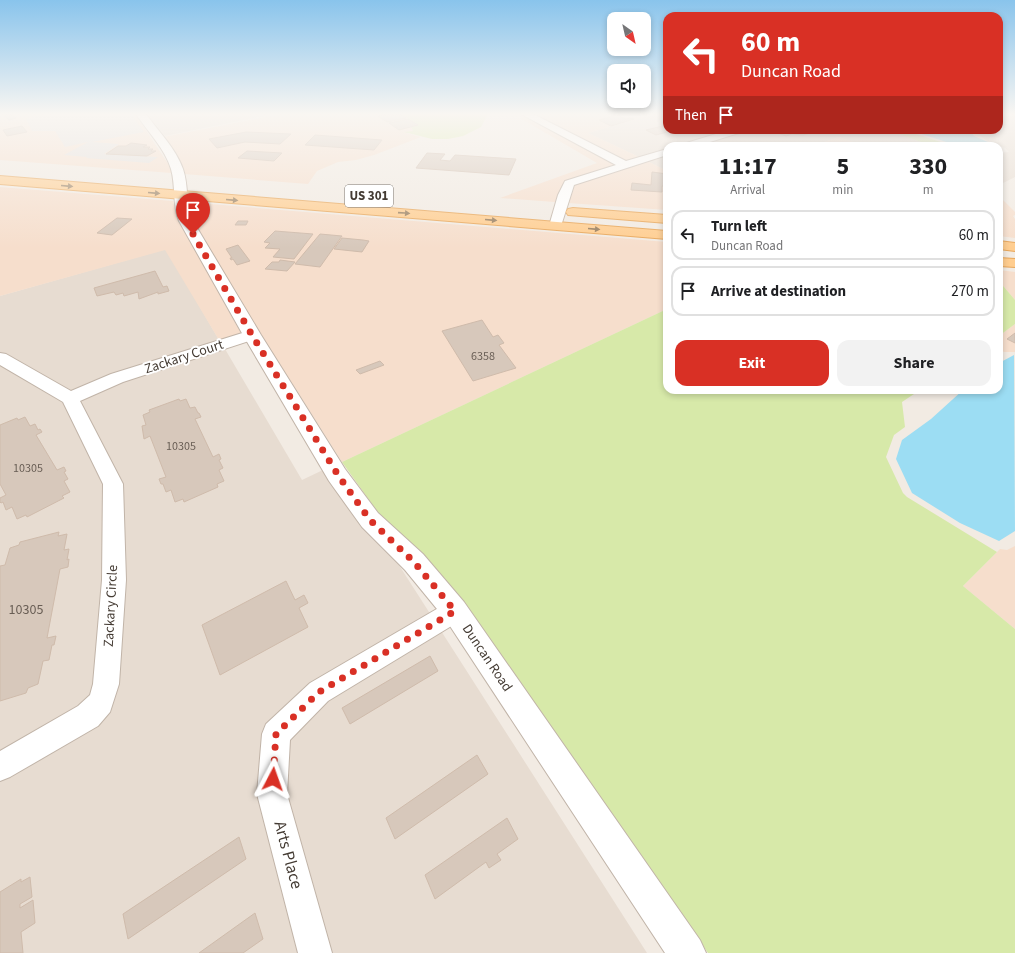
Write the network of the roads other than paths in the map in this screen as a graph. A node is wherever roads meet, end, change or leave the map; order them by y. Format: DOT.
graph roads {
  1 [pos="171,158"];
  2 [pos="612,158"];
  3 [pos="646,158"];
  4 [pos="625,165"];
  5 [pos="0,180"];
  6 [pos="166,180"];
  7 [pos="194,183"];
  8 [pos="179,188"];
  9 [pos="544,210"];
  10 [pos="559,211"];
  11 [pos="663,219"];
  12 [pos="555,226"];
  13 [pos="663,235"];
  14 [pos="1003,245"];
  15 [pos="1015,246"];
  16 [pos="1003,254"];
  17 [pos="1015,255"];
  18 [pos="1003,262"];
  19 [pos="1015,263"];
  20 [pos="252,335"];
  21 [pos="0,358"];
  22 [pos="70,398"];
  23 [pos="455,611"];
  24 [pos="0,767"];
  25 [pos="315,953"];
  26 [pos="687,953"];
  1 -- 8 [label="street, Duncan Road"];
  2 -- 4 [label="street"];
  3 -- 4 [label="street"];
  4 -- 10 [label="street"];
  5 -- 8 [label="main road, US 301, one-way"];
  6 -- 8 [label="main road, US 301"];
  7 -- 8 [label="main road, US 301"];
  8 -- 12 [label="main road, US 301, one-way"];
  8 -- 20 [label="street, Duncan Road"];
  9 -- 10 [label="main road"];
  10 -- 11 [label="main road"];
  10 -- 12 [label="street"];
  12 -- 13 [label="main road, US 301, one-way"];
  14 -- 15 [label="main road"];
  16 -- 17 [label="main road"];
  18 -- 19 [label="main road"];
  20 -- 22 [label="street, Zackary Court"];
  20 -- 23 [label="street, Duncan Road"];
  21 -- 22 [label="street"];
  22 -- 24 [label="street, Zackary Circle"];
  23 -- 25 [label="street, Arts Place"];
  23 -- 26 [label="street, Duncan Road"];
}
